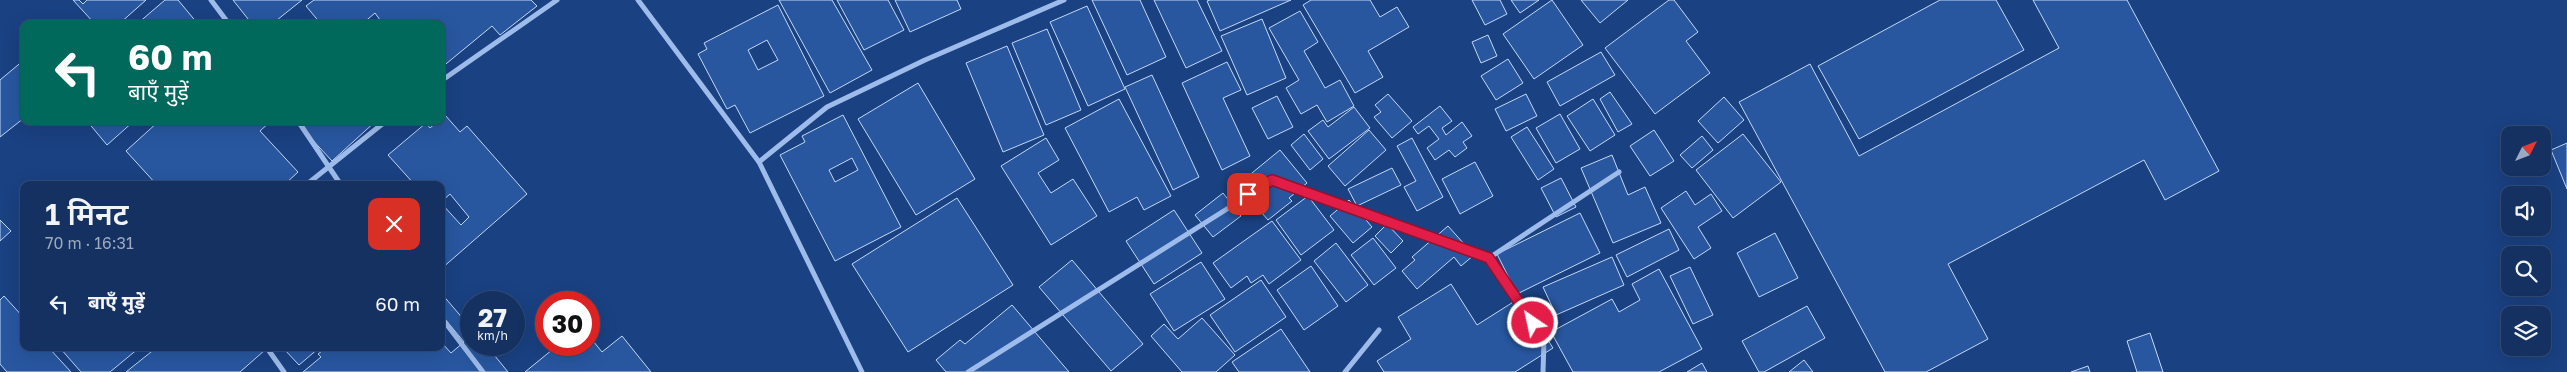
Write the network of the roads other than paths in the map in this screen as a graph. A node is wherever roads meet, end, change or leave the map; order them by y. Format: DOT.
graph roads {
  1 [pos="211,0"];
  2 [pos="557,0"];
  3 [pos="638,0"];
  4 [pos="1064,0"];
  5 [pos="225,20"];
  6 [pos="445,78"];
  7 [pos="301,125"];
  8 [pos="381,125"];
  9 [pos="759,162"];
  10 [pos="330,166"];
  11 [pos="1619,172"];
  12 [pos="311,181"];
  13 [pos="339,181"];
  14 [pos="1489,258"];
  15 [pos="445,322"];
  16 [pos="1379,330"];
  17 [pos="269,351"];
  18 [pos="284,372"];
  19 [pos="483,372"];
  20 [pos="862,372"];
  21 [pos="968,372"];
  22 [pos="1345,372"];
  23 [pos="1543,372"];
  1 -- 5 [label="street"];
  2 -- 6 [label="street"];
  3 -- 9 [label="street"];
  4 -- 9 [label="street"];
  7 -- 10 [label="street"];
  8 -- 10 [label="street"];
  9 -- 20 [label="street"];
  10 -- 12 [label="street"];
  10 -- 13 [label="street"];
  11 -- 14 [label="street"];
  14 -- 21 [label="street"];
  14 -- 23 [label="street"];
  15 -- 19 [label="street"];
  16 -- 22 [label="street"];
  17 -- 18 [label="street"];
}
